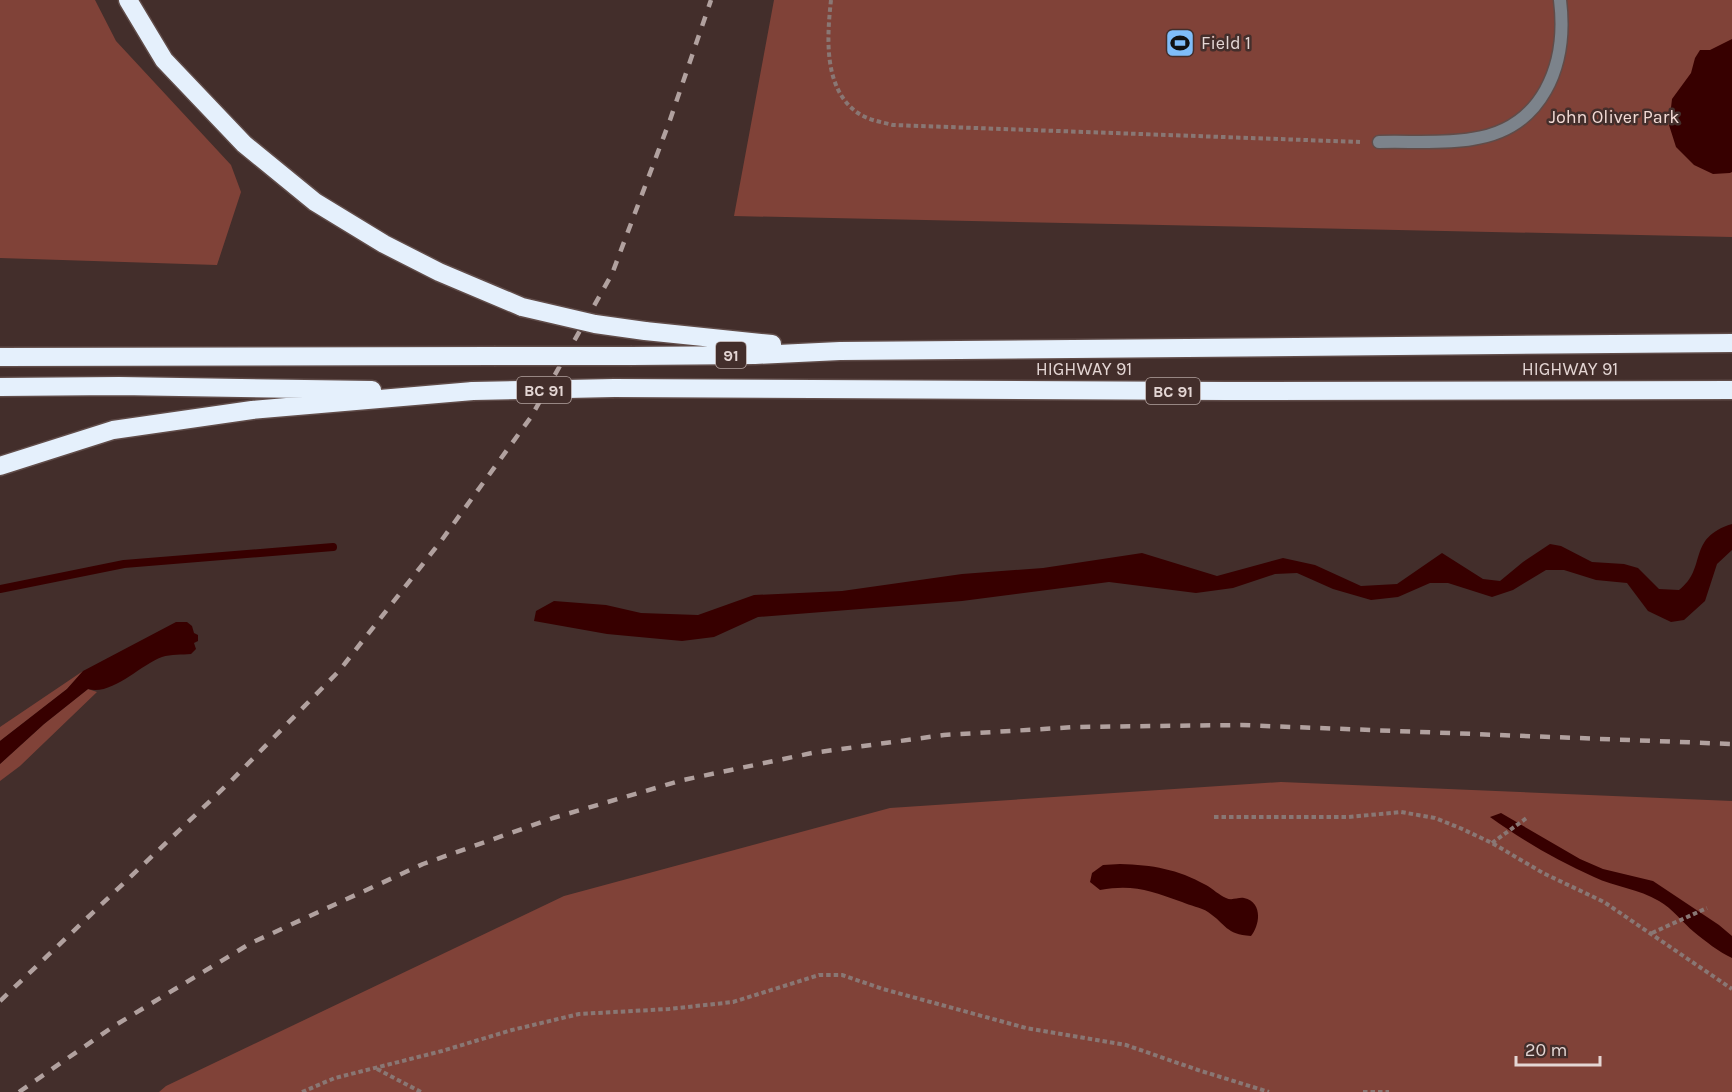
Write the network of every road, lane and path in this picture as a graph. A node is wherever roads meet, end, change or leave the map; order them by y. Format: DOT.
graph roads {
  1 [pos="128,0"];
  2 [pos="831,0"];
  3 [pos="1560,0"];
  4 [pos="1379,142"];
  5 [pos="1732,343"];
  6 [pos="835,351"];
  7 [pos="0,357"];
  8 [pos="0,387"];
  9 [pos="1732,390"];
  10 [pos="473,391"];
  11 [pos="0,466"];
  12 [pos="1214,817"];
  13 [pos="1528,817"];
  14 [pos="1492,843"];
  15 [pos="1707,909"];
  16 [pos="1651,933"];
  17 [pos="1732,989"];
  18 [pos="376,1068"];
  19 [pos="302,1092"];
  20 [pos="421,1092"];
  21 [pos="1269,1092"];
  22 [pos="1363,1092"];
  23 [pos="1389,1092"];
  1 -- 6 [label="highway, bridge"];
  2 -- 4 [label="path"];
  3 -- 4 [label="lane"];
  5 -- 6 [label="highway, HIGHWAY 91"];
  6 -- 7 [label="highway, 91, bridge"];
  8 -- 10 [label="highway"];
  9 -- 10 [label="highway, HIGHWAY 91 / BC 91, bridge"];
  10 -- 11 [label="highway"];
  12 -- 14 [label="path"];
  13 -- 14 [label="path"];
  14 -- 16 [label="path"];
  15 -- 16 [label="path"];
  16 -- 17 [label="path"];
  18 -- 19 [label="path"];
  18 -- 20 [label="path"];
  18 -- 21 [label="path"];
  22 -- 23 [label="path"];
}
